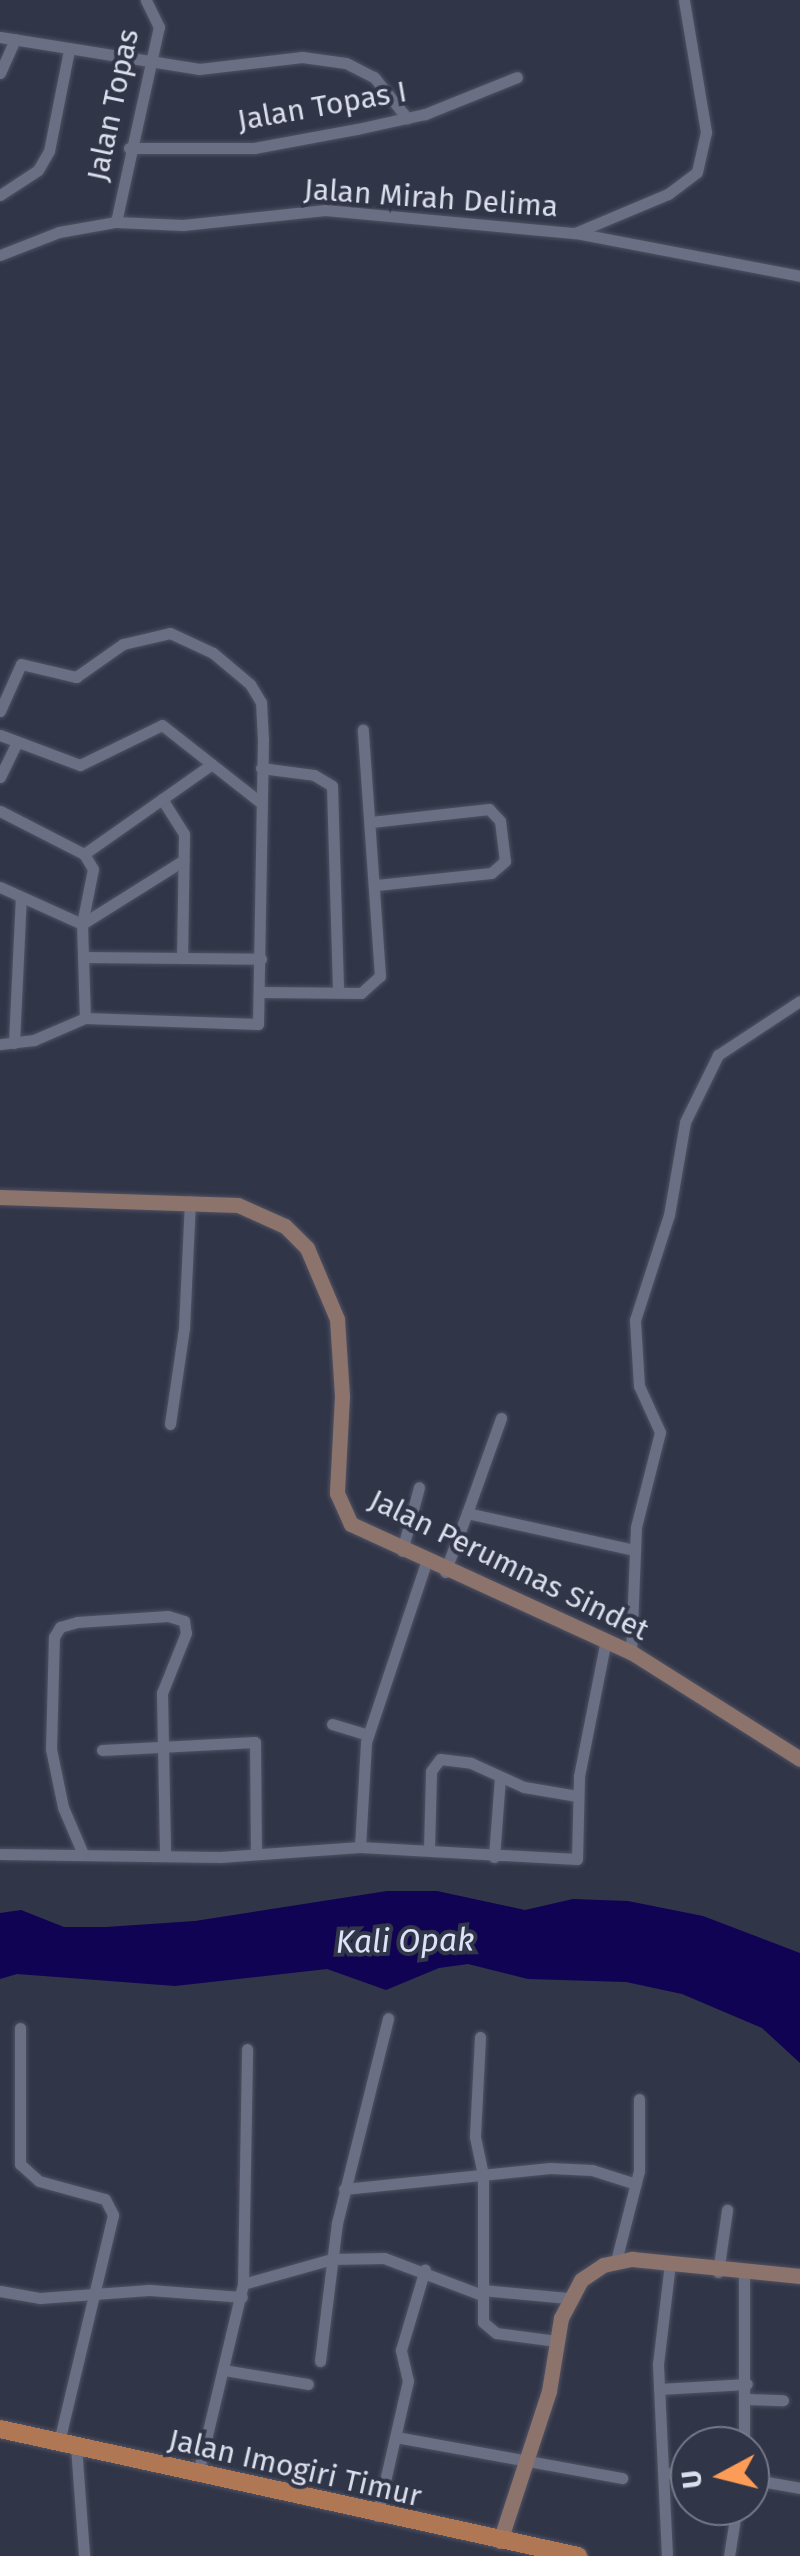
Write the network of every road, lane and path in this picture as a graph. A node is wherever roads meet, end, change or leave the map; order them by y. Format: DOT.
graph roads {
  1 [pos="146,0"];
  2 [pos="684,0"];
  3 [pos="0,36"];
  4 [pos="14,39"];
  5 [pos="69,50"];
  6 [pos="147,60"];
  7 [pos="0,73"];
  8 [pos="518,77"];
  9 [pos="407,118"];
  10 [pos="129,148"];
  11 [pos="0,195"];
  12 [pos="116,222"];
  13 [pos="576,232"];
  14 [pos="0,255"];
  15 [pos="800,276"];
  16 [pos="0,711"];
  17 [pos="363,730"];
  18 [pos="0,734"];
  19 [pos="18,742"];
  20 [pos="212,764"];
  21 [pos="261,768"];
  22 [pos="0,777"];
  23 [pos="162,799"];
  24 [pos="260,802"];
  25 [pos="0,811"];
  26 [pos="371,822"];
  27 [pos="84,854"];
  28 [pos="184,860"];
  29 [pos="377,884"];
  30 [pos="0,887"];
  31 [pos="21,897"];
  32 [pos="82,924"];
  33 [pos="83,958"];
  34 [pos="182,958"];
  35 [pos="261,959"];
  36 [pos="262,992"];
  37 [pos="338,992"];
  38 [pos="800,1001"];
  39 [pos="85,1018"];
  40 [pos="14,1043"];
  41 [pos="0,1044"];
  42 [pos="0,1197"];
  43 [pos="190,1201"];
  44 [pos="501,1418"];
  45 [pos="170,1424"];
  46 [pos="419,1487"];
  47 [pos="466,1513"];
  48 [pos="634,1550"];
  49 [pos="402,1551"];
  50 [pos="426,1563"];
  51 [pos="446,1572"];
  52 [pos="606,1640"];
  53 [pos="631,1652"];
  54 [pos="332,1724"];
  55 [pos="368,1735"];
  56 [pos="163,1747"];
  57 [pos="102,1750"];
  58 [pos="800,1760"];
  59 [pos="500,1778"];
  60 [pos="576,1796"];
  61 [pos="360,1847"];
  62 [pos="428,1849"];
  63 [pos="0,1854"];
  64 [pos="83,1854"];
  65 [pos="256,1854"];
  66 [pos="165,1856"];
  67 [pos="494,1857"];
  68 [pos="388,2018"];
  69 [pos="20,2028"];
  70 [pos="480,2037"];
  71 [pos="248,2048"];
  72 [pos="639,2100"];
  73 [pos="483,2174"];
  74 [pos="636,2184"];
  75 [pos="344,2188"];
  76 [pos="726,2210"];
  77 [pos="332,2260"];
  78 [pos="616,2261"];
  79 [pos="670,2263"];
  80 [pos="425,2270"];
  81 [pos="718,2272"];
  82 [pos="744,2275"];
  83 [pos="800,2276"];
  84 [pos="0,2290"];
  85 [pos="243,2291"];
  86 [pos="482,2292"];
  87 [pos="94,2294"];
  88 [pos="568,2298"];
  89 [pos="556,2341"];
  90 [pos="320,2362"];
  91 [pos="224,2370"];
  92 [pos="308,2384"];
  93 [pos="747,2384"];
  94 [pos="659,2389"];
  95 [pos="747,2399"];
  96 [pos="783,2400"];
  97 [pos="745,2426"];
  98 [pos="0,2430"];
  99 [pos="396,2437"];
  100 [pos="68,2444"];
  101 [pos="529,2459"];
  102 [pos="198,2473"];
  103 [pos="664,2473"];
  104 [pos="670,2473"];
  105 [pos="622,2478"];
  106 [pos="770,2483"];
  107 [pos="800,2488"];
  108 [pos="377,2516"];
  109 [pos="734,2526"];
  110 [pos="506,2547"];
  111 [pos="84,2556"];
  112 [pos="578,2556"];
  113 [pos="667,2556"];
  114 [pos="729,2556"];
  1 -- 6 [label="street, Jalan Topas"];
  2 -- 13 [label="street"];
  3 -- 4 [label="street"];
  4 -- 5 [label="street"];
  4 -- 7 [label="street"];
  5 -- 6 [label="street"];
  5 -- 11 [label="street"];
  6 -- 9 [label="street"];
  6 -- 10 [label="street, Jalan Topas"];
  8 -- 9 [label="street, Jalan Topas I"];
  9 -- 10 [label="street, Jalan Topas I"];
  10 -- 12 [label="street, Jalan Topas"];
  12 -- 13 [label="street, Jalan Mirah Delima"];
  12 -- 14 [label="street, Jalan Mirah Delima"];
  13 -- 15 [label="street, Jalan Mirah Delima"];
  16 -- 21 [label="street"];
  17 -- 26 [label="street"];
  18 -- 19 [label="street"];
  19 -- 20 [label="street"];
  19 -- 22 [label="street"];
  20 -- 23 [label="street"];
  20 -- 24 [label="street"];
  21 -- 24 [label="street"];
  21 -- 37 [label="street"];
  23 -- 27 [label="street"];
  23 -- 28 [label="street"];
  24 -- 35 [label="street"];
  25 -- 27 [label="street"];
  26 -- 29 [label="street"];
  26 -- 29 [label="street"];
  27 -- 32 [label="street"];
  28 -- 32 [label="street"];
  28 -- 34 [label="street"];
  29 -- 37 [label="street"];
  30 -- 31 [label="street"];
  31 -- 32 [label="street"];
  31 -- 40 [label="street"];
  32 -- 33 [label="street"];
  33 -- 34 [label="street"];
  33 -- 39 [label="street"];
  34 -- 35 [label="street"];
  35 -- 36 [label="street"];
  36 -- 37 [label="street"];
  36 -- 39 [label="street"];
  38 -- 48 [label="street"];
  39 -- 40 [label="street"];
  40 -- 41 [label="street"];
  42 -- 43 [label="street, Jalan Perumnas Sindet"];
  43 -- 45 [label="street"];
  43 -- 49 [label="street, Jalan Perumnas Sindet"];
  44 -- 47 [label="street"];
  46 -- 49 [label="street"];
  47 -- 48 [label="street"];
  47 -- 51 [label="street"];
  48 -- 53 [label="street"];
  49 -- 50 [label="street, Jalan Perumnas Sindet"];
  50 -- 51 [label="street, Jalan Perumnas Sindet"];
  50 -- 55 [label="street"];
  51 -- 52 [label="street, Jalan Perumnas Sindet"];
  52 -- 53 [label="street, Jalan Perumnas Sindet"];
  52 -- 60 [label="street"];
  53 -- 58 [label="street, Jalan Perumnas Sindet"];
  54 -- 55 [label="street"];
  55 -- 61 [label="street"];
  56 -- 57 [label="street"];
  56 -- 64 [label="street"];
  56 -- 65 [label="street"];
  56 -- 66 [label="street"];
  59 -- 60 [label="street"];
  59 -- 62 [label="street"];
  59 -- 67 [label="street"];
  60 -- 67 [label="street"];
  61 -- 62 [label="street"];
  61 -- 65 [label="street"];
  62 -- 67 [label="street"];
  63 -- 64 [label="street"];
  64 -- 66 [label="street"];
  65 -- 66 [label="street"];
  68 -- 75 [label="street"];
  69 -- 87 [label="street"];
  70 -- 73 [label="street"];
  71 -- 85 [label="street"];
  72 -- 74 [label="street"];
  73 -- 74 [label="street"];
  73 -- 75 [label="street"];
  73 -- 86 [label="street"];
  74 -- 78 [label="street"];
  75 -- 77 [label="street"];
  76 -- 81 [label="street"];
  77 -- 80 [label="street"];
  77 -- 85 [label="street"];
  77 -- 90 [label="street"];
  78 -- 79 [label="street"];
  78 -- 88 [label="street"];
  79 -- 81 [label="street"];
  79 -- 94 [label="street"];
  80 -- 86 [label="street"];
  80 -- 99 [label="street"];
  81 -- 82 [label="street"];
  82 -- 83 [label="street"];
  82 -- 93 [label="street"];
  84 -- 87 [label="street"];
  85 -- 87 [label="street"];
  85 -- 91 [label="street"];
  86 -- 88 [label="street"];
  86 -- 89 [label="street"];
  87 -- 100 [label="street"];
  88 -- 89 [label="street"];
  89 -- 101 [label="street"];
  91 -- 92 [label="street"];
  91 -- 102 [label="street"];
  93 -- 94 [label="street"];
  93 -- 95 [label="street"];
  94 -- 103 [label="street"];
  95 -- 96 [label="street"];
  95 -- 97 [label="street"];
  98 -- 100 [label="main road, Jalan Imogiri Timur"];
  99 -- 101 [label="street"];
  99 -- 108 [label="street"];
  100 -- 102 [label="main road, Jalan Imogiri Timur"];
  100 -- 111 [label="street"];
  101 -- 105 [label="street"];
  101 -- 110 [label="street"];
  102 -- 108 [label="main road, Jalan Imogiri Timur"];
  103 -- 104 [label="street"];
  103 -- 113 [label="street"];
  106 -- 107 [label="street"];
  108 -- 110 [label="main road, Jalan Imogiri Timur"];
  109 -- 114 [label="street"];
  110 -- 112 [label="main road, Jalan Imogiri Timur"];
}
